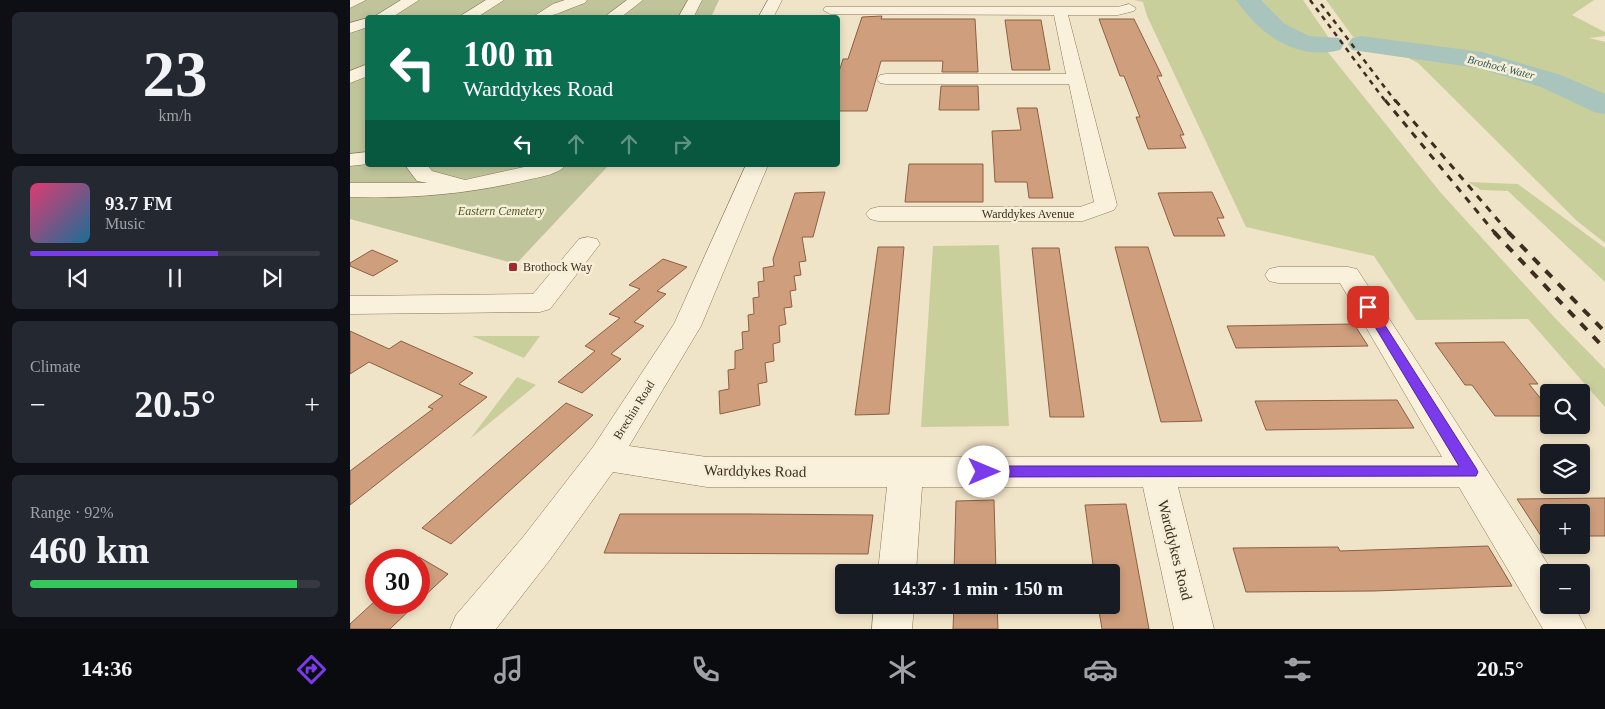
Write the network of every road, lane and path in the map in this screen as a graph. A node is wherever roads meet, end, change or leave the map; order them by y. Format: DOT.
graph roads {
  1 [pos="359,0"];
  2 [pos="412,0"];
  3 [pos="497,0"];
  4 [pos="580,0"];
  5 [pos="636,0"];
  6 [pos="695,0"];
  7 [pos="775,0"];
  8 [pos="350,4"];
  9 [pos="1124,4"];
  10 [pos="906,5"];
  11 [pos="830,9"];
  12 [pos="1060,11"];
  13 [pos="384,15"];
  14 [pos="470,15"];
  15 [pos="543,15"];
  16 [pos="614,15"];
  17 [pos="688,15"];
  18 [pos="767,15"];
  19 [pos="365,23"];
  20 [pos="350,28"];
  21 [pos="365,70"];
  22 [pos="350,78"];
  23 [pos="886,79"];
  24 [pos="1078,79"];
  25 [pos="365,158"];
  26 [pos="350,160"];
  27 [pos="417,167"];
  28 [pos="549,167"];
  29 [pos="756,167"];
  30 [pos="474,185"];
  31 [pos="350,190"];
  32 [pos="878,214"];
  33 [pos="588,244"];
  34 [pos="1278,275"];
  35 [pos="350,305"];
  36 [pos="605,457"];
  37 [pos="906,472"];
  38 [pos="1156,472"];
  39 [pos="1471,472"];
  40 [pos="898,564"];
  41 [pos="1540,587"];
  42 [pos="893,614"];
  43 [pos="1557,614"];
  44 [pos="470,629"];
  45 [pos="892,629"];
  46 [pos="1194,629"];
  47 [pos="1566,629"];
  1 -- 8 [label="street"];
  2 -- 13 [label="street"];
  3 -- 14 [label="street"];
  4 -- 15 [label="street"];
  5 -- 16 [label="street"];
  6 -- 17 [label="street"];
  7 -- 18 [label="street"];
  9 -- 12 [label="street"];
  10 -- 11 [label="street"];
  10 -- 12 [label="street"];
  12 -- 24 [label="street, Warddykes Avenue"];
  19 -- 20 [label="street"];
  21 -- 22 [label="street"];
  23 -- 24 [label="street"];
  24 -- 32 [label="street, Warddykes Avenue"];
  25 -- 26 [label="street"];
  27 -- 30 [label="street"];
  28 -- 30 [label="street"];
  29 -- 36 [label="street, Brechin Road"];
  30 -- 31 [label="street"];
  33 -- 35 [label="street"];
  34 -- 39 [label="street"];
  36 -- 37 [label="street, Warddykes Road"];
  36 -- 44 [label="street, Brechin Road"];
  37 -- 38 [label="street, Warddykes Road"];
  37 -- 40 [label="street"];
  38 -- 39 [label="street, Warddykes Road"];
  38 -- 46 [label="street, Warddykes Road"];
  39 -- 41 [label="street"];
  42 -- 45 [label="street"];
  43 -- 47 [label="street"];
}
